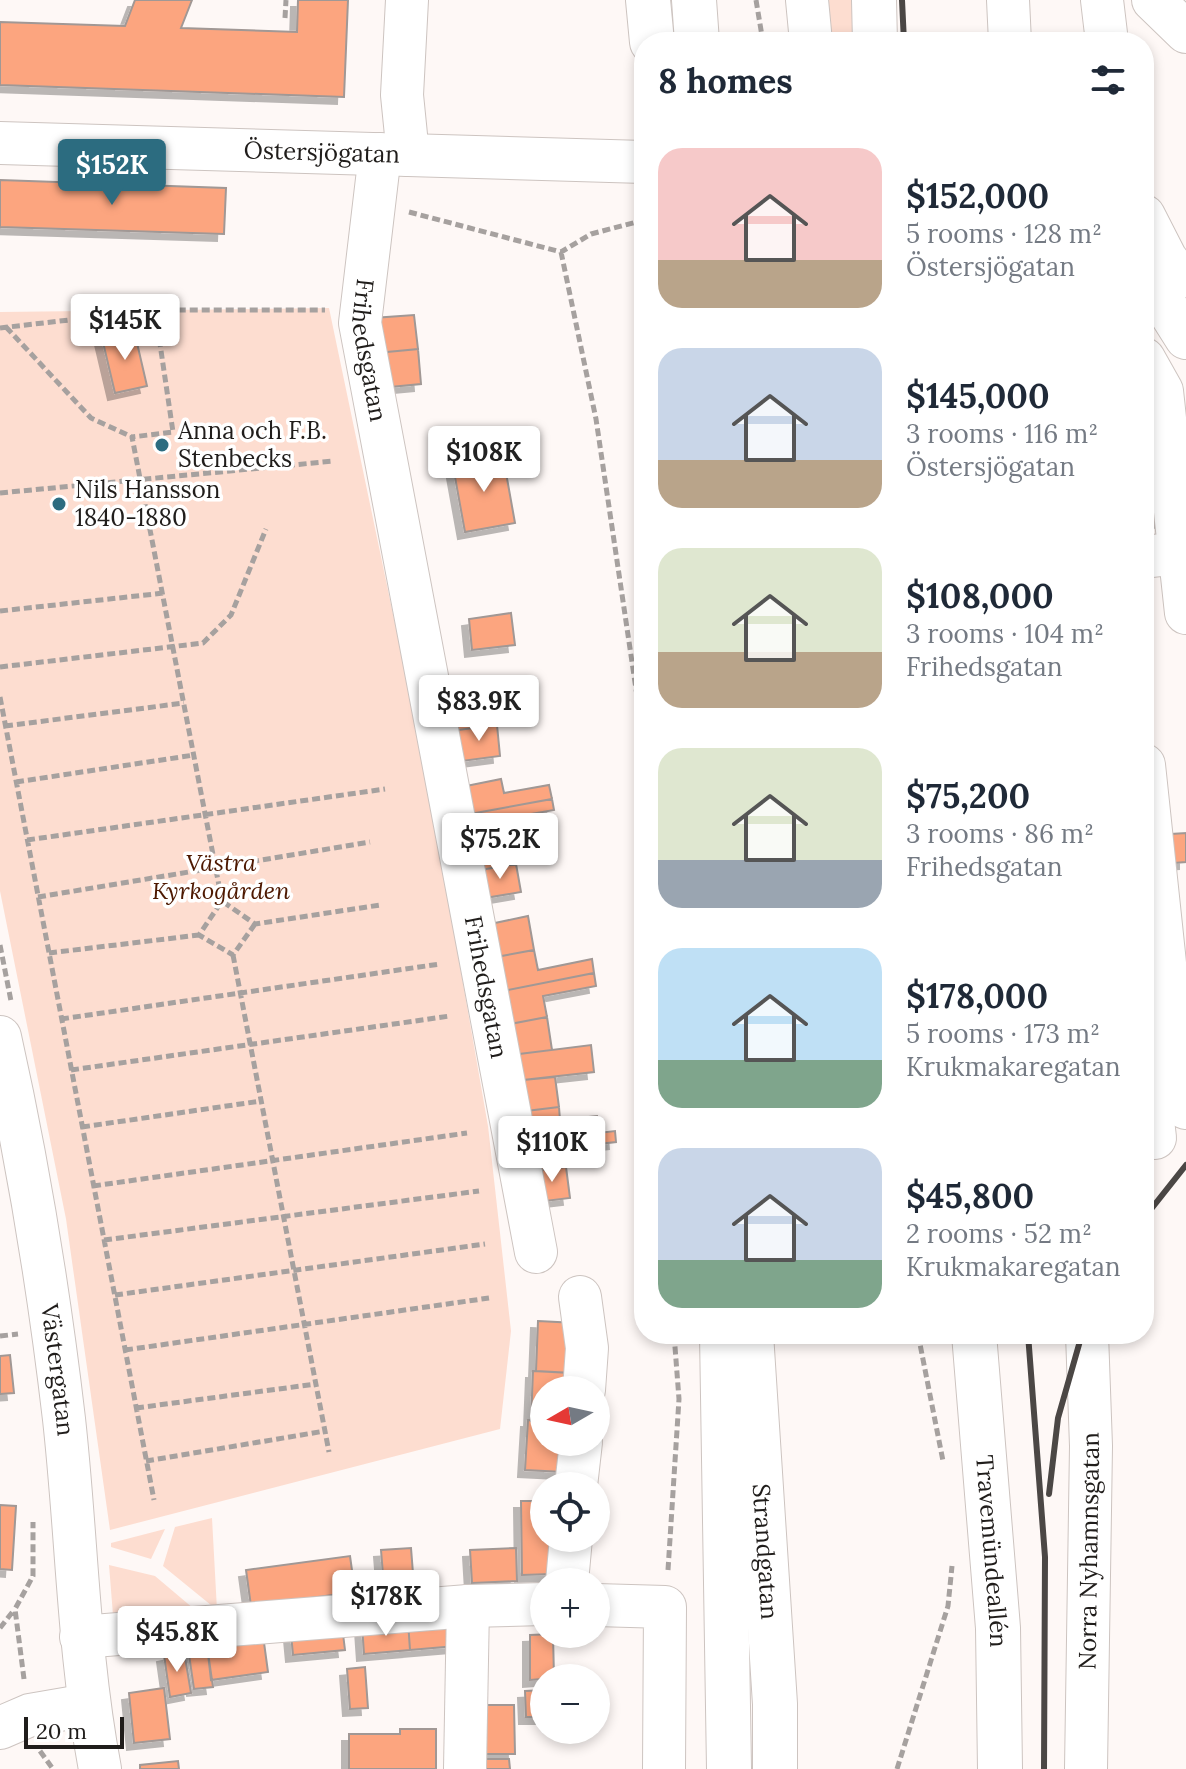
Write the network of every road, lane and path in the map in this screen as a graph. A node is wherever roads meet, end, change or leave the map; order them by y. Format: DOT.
graph roads {
  1 [pos="286,0"];
  2 [pos="407,0"];
  3 [pos="648,0"];
  4 [pos="694,0"];
  5 [pos="756,0"];
  6 [pos="807,0"];
  7 [pos="874,0"];
  8 [pos="1008,0"];
  9 [pos="1102,0"];
  10 [pos="1153,0"];
  11 [pos="285,18"];
  12 [pos="651,32"];
  13 [pos="696,32"];
  14 [pos="761,32"];
  15 [pos="810,32"];
  16 [pos="875,32"];
  17 [pos="1010,32"];
  18 [pos="1106,32"];
  19 [pos="1186,32"];
  20 [pos="0,143"];
  21 [pos="394,154"];
  22 [pos="634,162"];
  23 [pos="374,203"];
  24 [pos="634,223"];
  25 [pos="1154,236"];
  26 [pos="561,252"];
  27 [pos="1186,284"];
  28 [pos="1154,287"];
  29 [pos="155,310"];
  30 [pos="362,310"];
  31 [pos="3,328"];
  32 [pos="1185,338"];
  33 [pos="1157,373"];
  34 [pos="132,437"];
  35 [pos="1186,449"];
  36 [pos="334,461"];
  37 [pos="141,479"];
  38 [pos="0,493"];
  39 [pos="266,529"];
  40 [pos="1170,554"];
  41 [pos="164,593"];
  42 [pos="1186,610"];
  43 [pos="0,611"];
  44 [pos="173,647"];
  45 [pos="0,667"];
  46 [pos="634,676"];
  47 [pos="0,697"];
  48 [pos="184,703"];
  49 [pos="5,726"];
  50 [pos="194,755"];
  51 [pos="16,782"];
  52 [pos="385,789"];
  53 [pos="206,815"];
  54 [pos="27,840"];
  55 [pos="370,842"];
  56 [pos="216,867"];
  57 [pos="38,897"];
  58 [pos="222,901"];
  59 [pos="1154,902"];
  60 [pos="380,905"];
  61 [pos="255,924"];
  62 [pos="199,935"];
  63 [pos="49,953"];
  64 [pos="233,955"];
  65 [pos="440,964"];
  66 [pos="240,993"];
  67 [pos="1154,994"];
  68 [pos="450,1016"];
  69 [pos="61,1019"];
  70 [pos="0,1037"];
  71 [pos="250,1044"];
  72 [pos="71,1070"];
  73 [pos="1154,1070"];
  74 [pos="261,1101"];
  75 [pos="1170,1120"];
  76 [pos="82,1127"];
  77 [pos="467,1133"];
  78 [pos="273,1161"];
  79 [pos="93,1186"];
  80 [pos="479,1191"];
  81 [pos="283,1217"];
  82 [pos="104,1240"];
  83 [pos="485,1244"];
  84 [pos="536,1252"];
  85 [pos="294,1271"];
  86 [pos="115,1295"];
  87 [pos="580,1297"];
  88 [pos="489,1298"];
  89 [pos="304,1325"];
  90 [pos="675,1344"];
  91 [pos="722,1344"];
  92 [pos="752,1344"];
  93 [pos="920,1344"];
  94 [pos="975,1344"];
  95 [pos="1087,1344"];
  96 [pos="125,1350"];
  97 [pos="585,1376"];
  98 [pos="316,1384"];
  99 [pos="136,1408"];
  100 [pos="325,1431"];
  101 [pos="329,1452"];
  102 [pos="146,1461"];
  103 [pos="943,1463"];
  104 [pos="154,1500"];
  105 [pos="32,1519"];
  106 [pos="952,1563"];
  107 [pos="530,1604"];
  108 [pos="610,1605"];
  109 [pos="468,1606"];
  110 [pos="665,1607"];
  111 [pos="15,1609"];
  112 [pos="0,1628"];
  113 [pos="81,1637"];
  114 [pos="88,1705"];
  115 [pos="15,1722"];
  116 [pos="53,1769"];
  117 [pos="100,1769"];
  118 [pos="465,1769"];
  119 [pos="664,1769"];
  120 [pos="729,1769"];
  121 [pos="775,1769"];
  122 [pos="897,1769"];
  123 [pos="1000,1769"];
  124 [pos="1086,1769"];
  1 -- 11 [label="path"];
  2 -- 21 [label="street"];
  3 -- 12 [label="main road"];
  4 -- 13 [label="main road"];
  5 -- 14 [label="path"];
  6 -- 15 [label="street"];
  7 -- 16 [label="main road"];
  8 -- 17 [label="street"];
  9 -- 18 [label="street"];
  10 -- 19 [label="street"];
  20 -- 21 [label="street, Östersjögatan"];
  21 -- 22 [label="street, Östersjögatan"];
  21 -- 23 [label="street, Frihedsgatan"];
  23 -- 26 [label="path"];
  23 -- 30 [label="street, Frihedsgatan"];
  24 -- 26 [label="path"];
  25 -- 27 [label="street"];
  26 -- 46 [label="path"];
  28 -- 32 [label="street"];
  29 -- 30 [label="path"];
  29 -- 31 [label="path"];
  29 -- 34 [label="path"];
  30 -- 84 [label="street, Frihedsgatan"];
  31 -- 34 [label="path"];
  33 -- 35 [label="street"];
  33 -- 40 [label="street"];
  34 -- 37 [label="path"];
  36 -- 37 [label="path"];
  37 -- 38 [label="path"];
  37 -- 41 [label="path"];
  39 -- 44 [label="path"];
  40 -- 42 [label="street"];
  41 -- 43 [label="path"];
  41 -- 44 [label="path"];
  44 -- 45 [label="path"];
  44 -- 48 [label="path"];
  47 -- 49 [label="path"];
  48 -- 49 [label="path"];
  48 -- 50 [label="path"];
  49 -- 51 [label="path"];
  50 -- 51 [label="path"];
  50 -- 53 [label="path"];
  51 -- 54 [label="path"];
  52 -- 53 [label="path"];
  53 -- 54 [label="path"];
  53 -- 56 [label="path"];
  54 -- 57 [label="path"];
  55 -- 56 [label="path"];
  56 -- 57 [label="path"];
  56 -- 58 [label="path"];
  57 -- 63 [label="path"];
  58 -- 61 [label="path"];
  58 -- 62 [label="path"];
  59 -- 75 [label="street"];
  60 -- 61 [label="path"];
  61 -- 64 [label="path"];
  62 -- 63 [label="path"];
  62 -- 64 [label="path"];
  63 -- 69 [label="path"];
  64 -- 66 [label="path"];
  65 -- 66 [label="path"];
  66 -- 69 [label="path"];
  66 -- 71 [label="path"];
  67 -- 75 [label="street"];
  68 -- 71 [label="path"];
  69 -- 72 [label="path"];
  70 -- 113 [label="street, Västergatan"];
  71 -- 72 [label="path"];
  71 -- 74 [label="path"];
  72 -- 76 [label="path"];
  73 -- 75 [label="street"];
  74 -- 76 [label="path"];
  74 -- 78 [label="path"];
  76 -- 79 [label="path"];
  77 -- 78 [label="path"];
  78 -- 79 [label="path"];
  78 -- 81 [label="path"];
  79 -- 82 [label="path"];
  80 -- 81 [label="path"];
  81 -- 82 [label="path"];
  81 -- 85 [label="path"];
  82 -- 86 [label="path"];
  83 -- 85 [label="path"];
  85 -- 86 [label="path"];
  85 -- 89 [label="path"];
  86 -- 96 [label="path"];
  87 -- 97 [label="street"];
  88 -- 89 [label="path"];
  89 -- 96 [label="path"];
  89 -- 98 [label="path"];
  90 -- 110 [label="path"];
  91 -- 120 [label="main road, Strandgatan"];
  92 -- 121 [label="main road, Strandgatan"];
  93 -- 103 [label="path"];
  94 -- 123 [label="main road, Travemündeallén"];
  95 -- 124 [label="street, Norra Nyhamnsgatan"];
  96 -- 99 [label="path"];
  98 -- 99 [label="path"];
  98 -- 100 [label="path"];
  99 -- 102 [label="path"];
  100 -- 101 [label="path"];
  100 -- 102 [label="path"];
  102 -- 104 [label="path"];
  105 -- 111 [label="path"];
  106 -- 122 [label="path"];
  107 -- 109 [label="street"];
  108 -- 110 [label="street"];
  109 -- 113 [label="street"];
  109 -- 118 [label="street"];
  110 -- 119 [label="street"];
  111 -- 112 [label="path"];
  111 -- 115 [label="path"];
  113 -- 114 [label="street, Västergatan"];
  114 -- 115 [label="street"];
  114 -- 117 [label="street, Västergatan"];
  115 -- 116 [label="path"];
}
